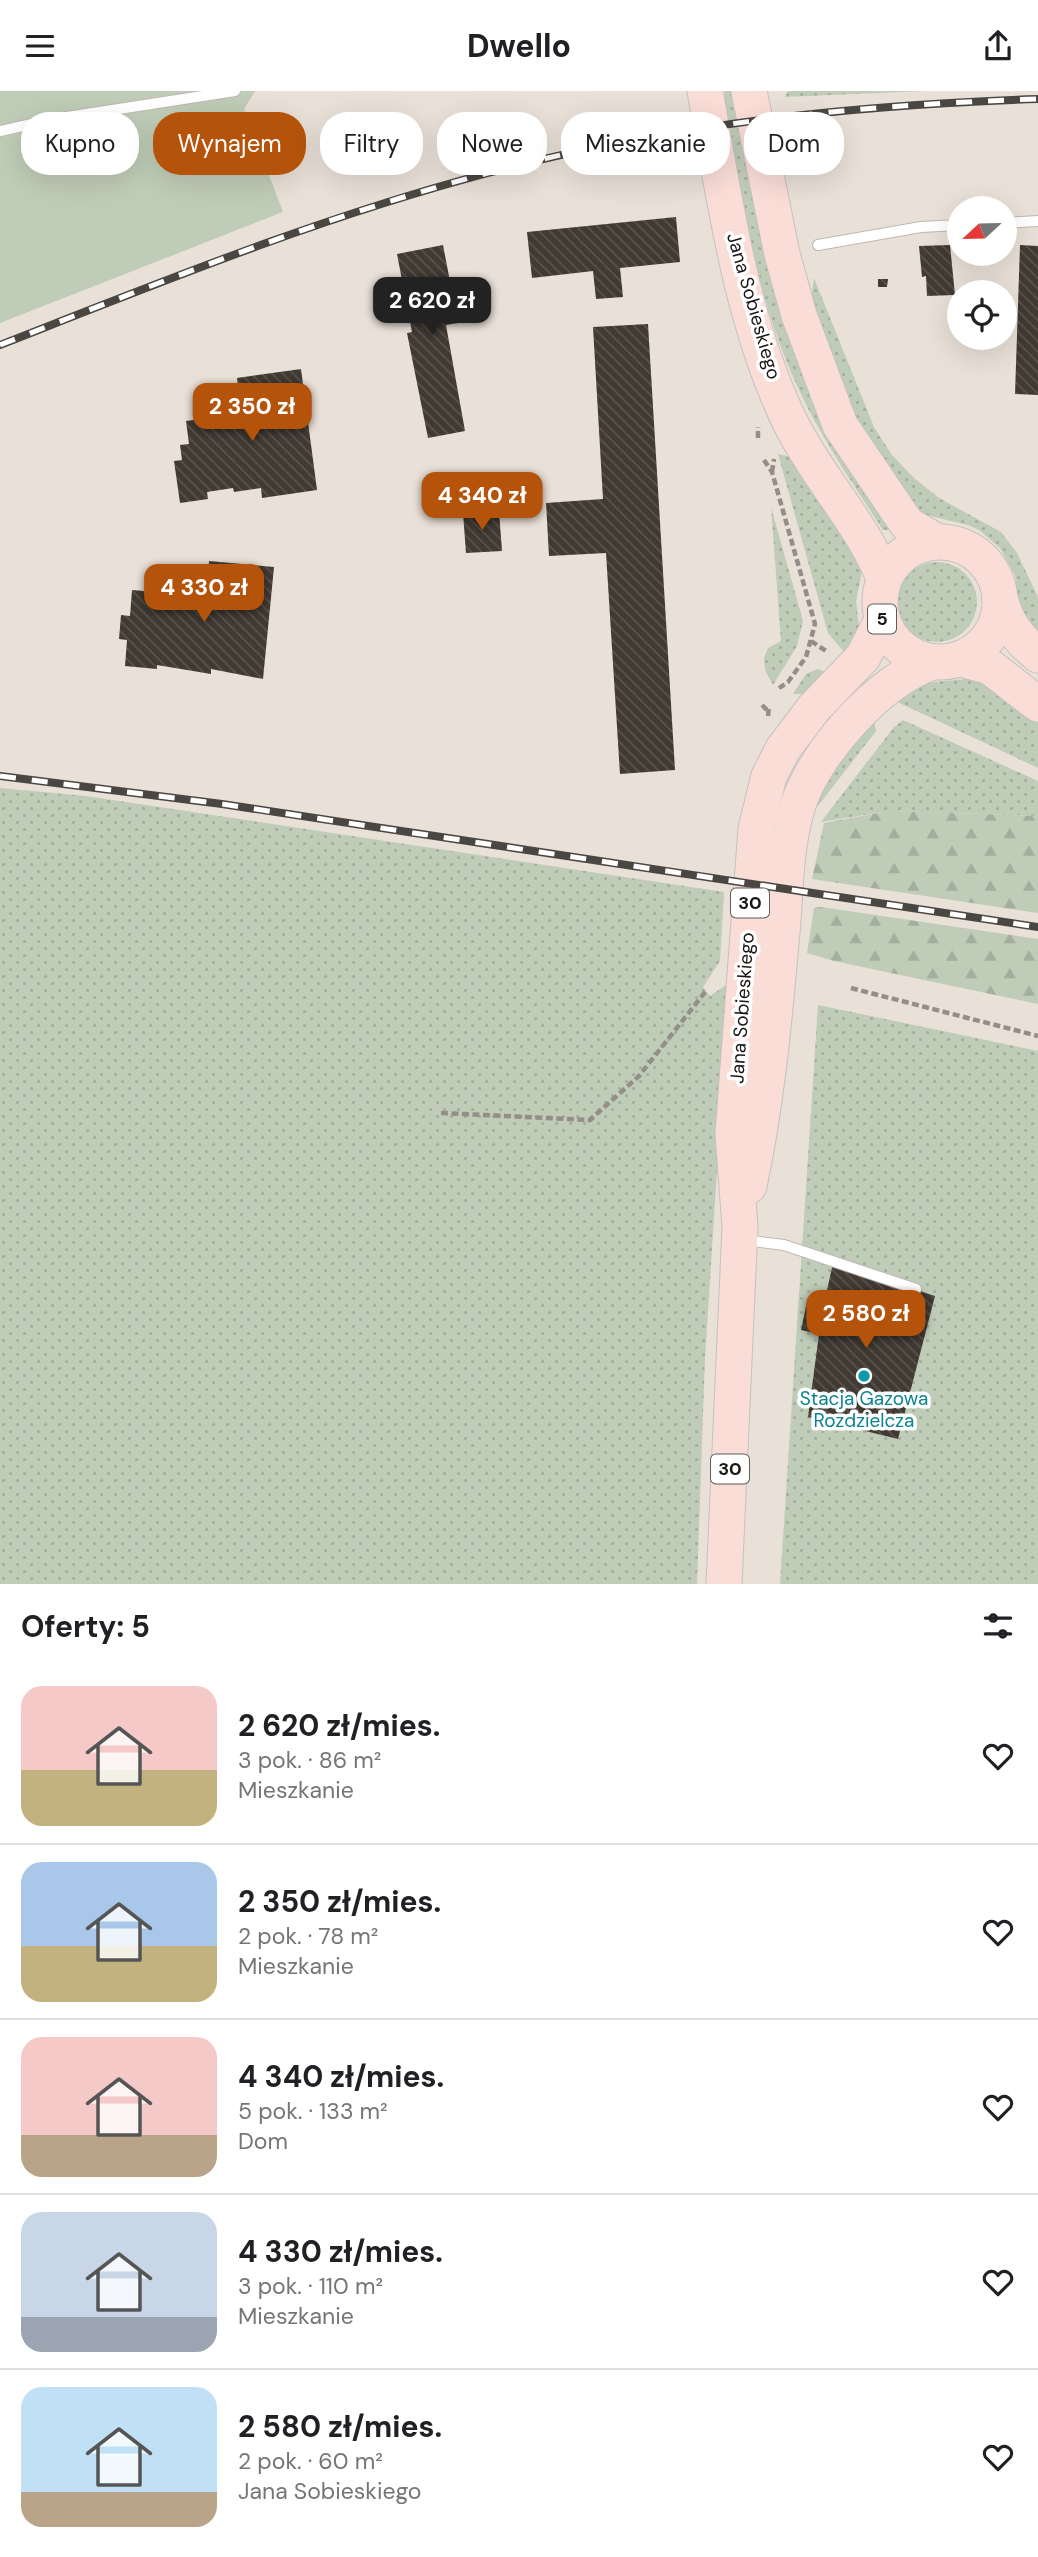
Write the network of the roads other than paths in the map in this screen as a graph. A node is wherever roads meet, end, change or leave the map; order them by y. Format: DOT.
graph roads {
  1 [pos="234,91"];
  2 [pos="705,91"];
  3 [pos="749,91"];
  4 [pos="0,131"];
  5 [pos="1038,221"];
  6 [pos="1017,222"];
  7 [pos="947,226"];
  8 [pos="818,245"];
  9 [pos="936,541"];
  10 [pos="884,578"];
  11 [pos="1001,601"];
  12 [pos="882,620"];
  13 [pos="1038,655"];
  14 [pos="947,661"];
  15 [pos="1038,704"];
  16 [pos="740,1233"];
  17 [pos="916,1289"];
  18 [pos="724,1584"];
  1 -- 4 [label="lane"];
  2 -- 10 [label="main road, Jana Sobieskiego / 5"];
  3 -- 9 [label="main road"];
  5 -- 6 [label="lane"];
  7 -- 8 [label="lane"];
  9 -- 10 [label="main road, 5"];
  9 -- 11 [label="main road"];
  10 -- 12 [label="main road, 5"];
  11 -- 13 [label="main road"];
  11 -- 14 [label="main road"];
  12 -- 14 [label="main road, 5"];
  12 -- 16 [label="main road, Jana Sobieskiego / 30"];
  14 -- 15 [label="main road, 5"];
  14 -- 16 [label="main road, Jana Sobieskiego / 30"];
  16 -- 17 [label="lane"];
  16 -- 18 [label="main road, Jana Sobieskiego / 30"];
}
